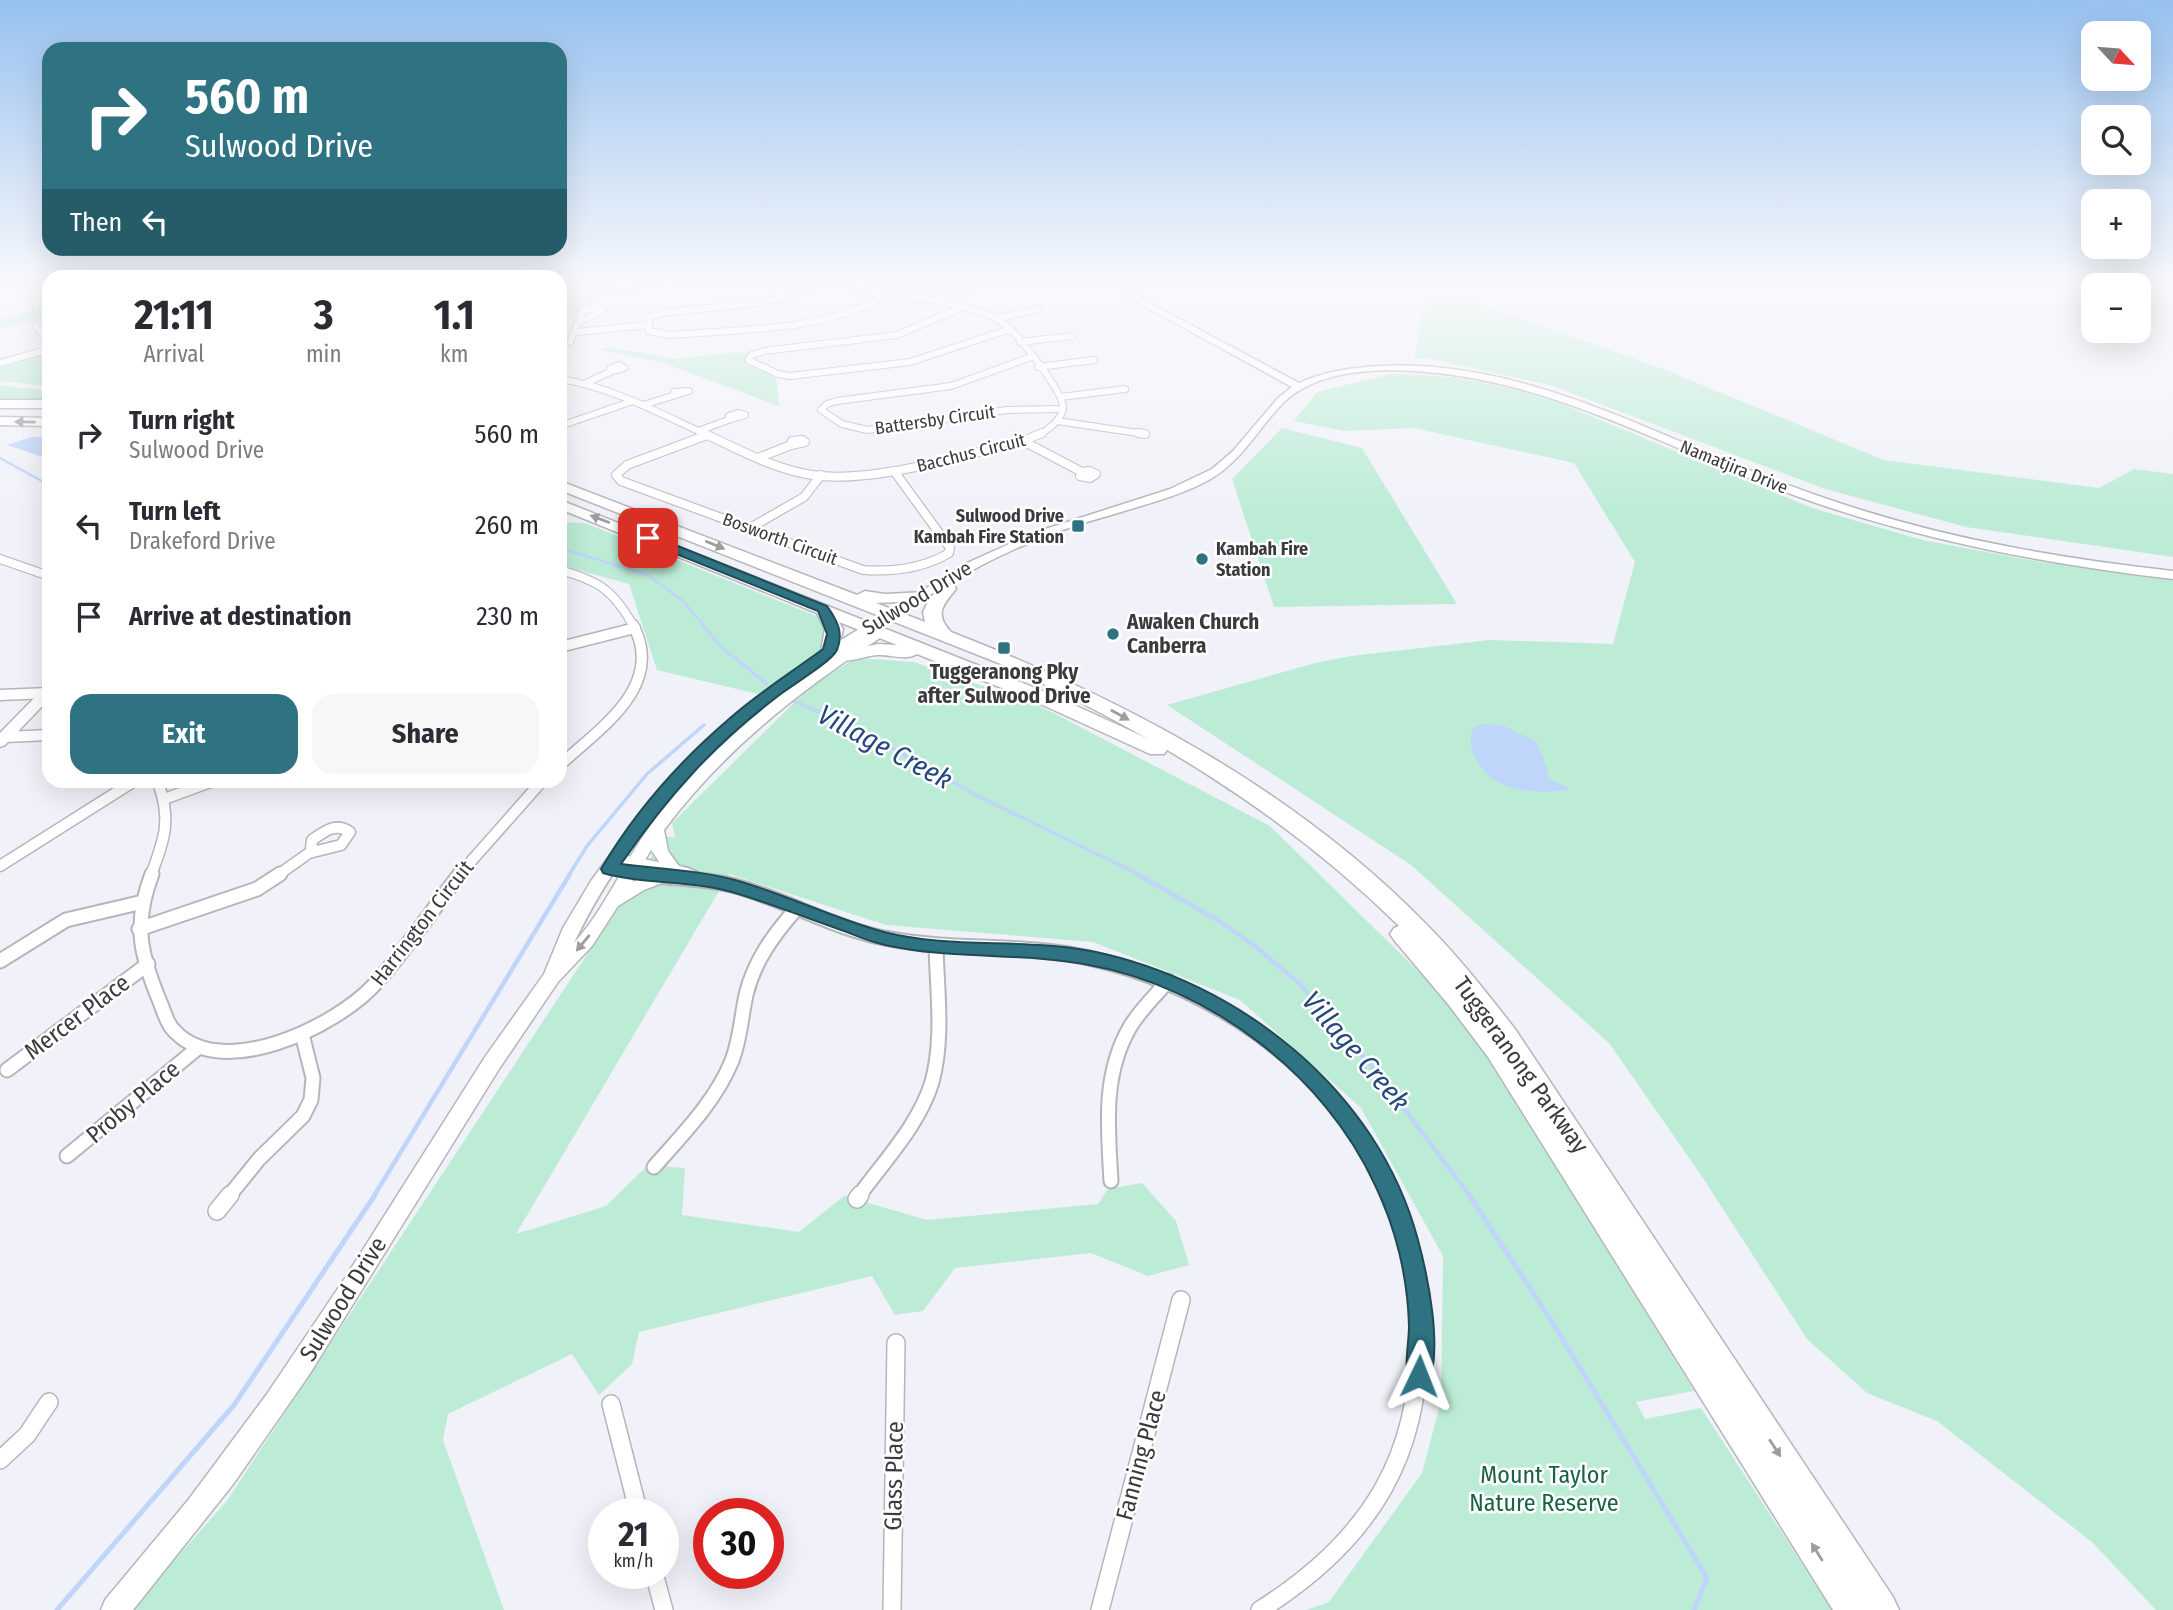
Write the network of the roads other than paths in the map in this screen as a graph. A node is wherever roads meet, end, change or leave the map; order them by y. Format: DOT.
graph roads {
  1 [pos="748,360"];
  2 [pos="917,360"];
  3 [pos="1022,360"];
  4 [pos="1033,360"];
  5 [pos="1093,360"];
  6 [pos="1250,360"];
  7 [pos="1038,367"];
  8 [pos="612,371"];
  9 [pos="567,380"];
  10 [pos="586,383"];
  11 [pos="1300,387"];
  12 [pos="1125,389"];
  13 [pos="675,394"];
  14 [pos="1061,397"];
  15 [pos="633,401"];
  16 [pos="0,404"];
  17 [pos="42,404"];
  18 [pos="643,405"];
  19 [pos="1063,409"];
  20 [pos="731,419"];
  21 [pos="0,421"];
  22 [pos="1057,421"];
  23 [pos="42,422"];
  24 [pos="567,424"];
  25 [pos="698,431"];
  26 [pos="1145,434"];
  27 [pos="707,435"];
  28 [pos="1023,441"];
  29 [pos="791,445"];
  30 [pos="758,458"];
  31 [pos="894,471"];
  32 [pos="1082,471"];
  33 [pos="821,475"];
  34 [pos="567,488"];
  35 [pos="567,507"];
  36 [pos="750,528"];
  37 [pos="1018,544"];
  38 [pos="0,559"];
  39 [pos="567,572"];
  40 [pos="42,574"];
  41 [pos="2173,575"];
  42 [pos="805,581"];
  43 [pos="948,589"];
  44 [pos="919,596"];
  45 [pos="823,608"];
  46 [pos="895,616"];
  47 [pos="635,628"];
  48 [pos="874,629"];
  49 [pos="946,637"];
  50 [pos="567,645"];
  51 [pos="836,654"];
  52 [pos="962,665"];
  53 [pos="0,695"];
  54 [pos="42,696"];
  55 [pos="42,702"];
  56 [pos="42,736"];
  57 [pos="8,738"];
  58 [pos="0,756"];
  59 [pos="567,758"];
  60 [pos="123,788"];
  61 [pos="161,788"];
  62 [pos="194,788"];
  63 [pos="537,788"];
  64 [pos="167,798"];
  65 [pos="656,829"];
  66 [pos="315,850"];
  67 [pos="0,866"];
  68 [pos="622,866"];
  69 [pos="667,873"];
  70 [pos="143,902"];
  71 [pos="609,905"];
  72 [pos="797,908"];
  73 [pos="139,929"];
  74 [pos="936,946"];
  75 [pos="0,961"];
  76 [pos="148,964"];
  77 [pos="553,974"];
  78 [pos="1168,981"];
  79 [pos="302,1034"];
  80 [pos="199,1047"];
  81 [pos="7,1070"];
  82 [pos="67,1156"];
  83 [pos="653,1167"];
  84 [pos="1111,1181"];
  85 [pos="857,1199"];
  86 [pos="217,1211"];
  87 [pos="1181,1300"];
  88 [pos="896,1343"];
  89 [pos="49,1402"];
  90 [pos="611,1404"];
  91 [pos="0,1460"];
  92 [pos="635,1498"];
  93 [pos="658,1589"];
  94 [pos="115,1610"];
  95 [pos="664,1610"];
  96 [pos="892,1610"];
  97 [pos="1100,1610"];
  98 [pos="1260,1610"];
  99 [pos="1854,1610"];
  100 [pos="1880,1610"];
  1 -- 2 [label="street"];
  3 -- 19 [label="street, Battersby Circuit"];
  4 -- 7 [label="street"];
  5 -- 7 [label="street"];
  6 -- 11 [label="main road"];
  7 -- 14 [label="street"];
  8 -- 10 [label="street"];
  9 -- 10 [label="street, Bacchus Circuit"];
  10 -- 15 [label="street, Bacchus Circuit"];
  11 -- 37 [label="main road, Sulwood Drive"];
  11 -- 41 [label="main road, Namatjira Drive"];
  12 -- 14 [label="street"];
  13 -- 18 [label="street"];
  14 -- 19 [label="street"];
  15 -- 18 [label="street, Bacchus Circuit"];
  15 -- 24 [label="street"];
  16 -- 17 [label="highway"];
  18 -- 25 [label="street, Bacchus Circuit"];
  19 -- 22 [label="street"];
  20 -- 25 [label="street"];
  23 -- 21 [label="highway, one-way"];
  22 -- 26 [label="street"];
  22 -- 28 [label="street, Bacchus Circuit"];
  25 -- 27 [label="street, Bacchus Circuit"];
  27 -- 30 [label="street, Bacchus Circuit"];
  27 -- 36 [label="street, Bosworth Circuit"];
  28 -- 31 [label="street, Bacchus Circuit"];
  28 -- 32 [label="street"];
  29 -- 30 [label="street"];
  30 -- 33 [label="street, Bacchus Circuit"];
  31 -- 33 [label="street, Bacchus Circuit"];
  31 -- 36 [label="street, Bosworth Circuit"];
  33 -- 36 [label="street"];
  34 -- 42 [label="highway, one-way"];
  45 -- 35 [label="highway, Tuggeranong Parkway, one-way"];
  37 -- 43 [label="main road, Sulwood Drive"];
  37 -- 44 [label="main road, Sulwood Drive"];
  38 -- 40 [label="street"];
  39 -- 47 [label="street"];
  42 -- 44 [label="highway"];
  42 -- 46 [label="highway, Tuggeranong Parkway"];
  43 -- 46 [label="main road, Sulwood Drive"];
  43 -- 49 [label="highway"];
  44 -- 46 [label="main road, Sulwood Drive"];
  45 -- 48 [label="highway, Tuggeranong Parkway"];
  45 -- 51 [label="highway"];
  46 -- 48 [label="main road, Sulwood Drive"];
  46 -- 49 [label="highway, Tuggeranong Parkway"];
  47 -- 50 [label="street"];
  47 -- 59 [label="street"];
  48 -- 51 [label="main road, Sulwood Drive"];
  48 -- 52 [label="highway, Tuggeranong Parkway"];
  49 -- 100 [label="highway, Tuggeranong Parkway, one-way"];
  51 -- 52 [label="highway"];
  51 -- 65 [label="main road, Sulwood Drive"];
  51 -- 68 [label="main road, Sulwood Drive"];
  99 -- 52 [label="highway, Tuggeranong Parkway, one-way"];
  53 -- 54 [label="street"];
  55 -- 57 [label="main road"];
  56 -- 57 [label="street"];
  57 -- 58 [label="main road"];
  60 -- 67 [label="street"];
  61 -- 64 [label="street"];
  62 -- 64 [label="street"];
  63 -- 79 [label="street, Harrington Circuit"];
  64 -- 70 [label="street"];
  65 -- 68 [label="main road, Sulwood Drive"];
  65 -- 69 [label="main road"];
  66 -- 73 [label="street"];
  68 -- 69 [label="street"];
  68 -- 71 [label="main road, Sulwood Drive"];
  68 -- 77 [label="main road, Sulwood Drive"];
  69 -- 71 [label="main road"];
  69 -- 72 [label="street"];
  70 -- 73 [label="street"];
  70 -- 75 [label="street"];
  71 -- 77 [label="main road, Sulwood Drive, one-way"];
  72 -- 74 [label="street"];
  72 -- 83 [label="street"];
  73 -- 76 [label="street"];
  74 -- 78 [label="street"];
  74 -- 85 [label="street"];
  76 -- 80 [label="street"];
  76 -- 81 [label="street, Mercer Place"];
  77 -- 94 [label="main road, Sulwood Drive"];
  78 -- 84 [label="street"];
  78 -- 98 [label="street"];
  79 -- 80 [label="street, Harrington Circuit"];
  79 -- 86 [label="street"];
  80 -- 82 [label="street, Proby Place"];
  87 -- 97 [label="street, Fanning Place"];
  88 -- 96 [label="street, Glass Place"];
  89 -- 91 [label="street"];
  90 -- 92 [label="street"];
  93 -- 95 [label="street"];
}
